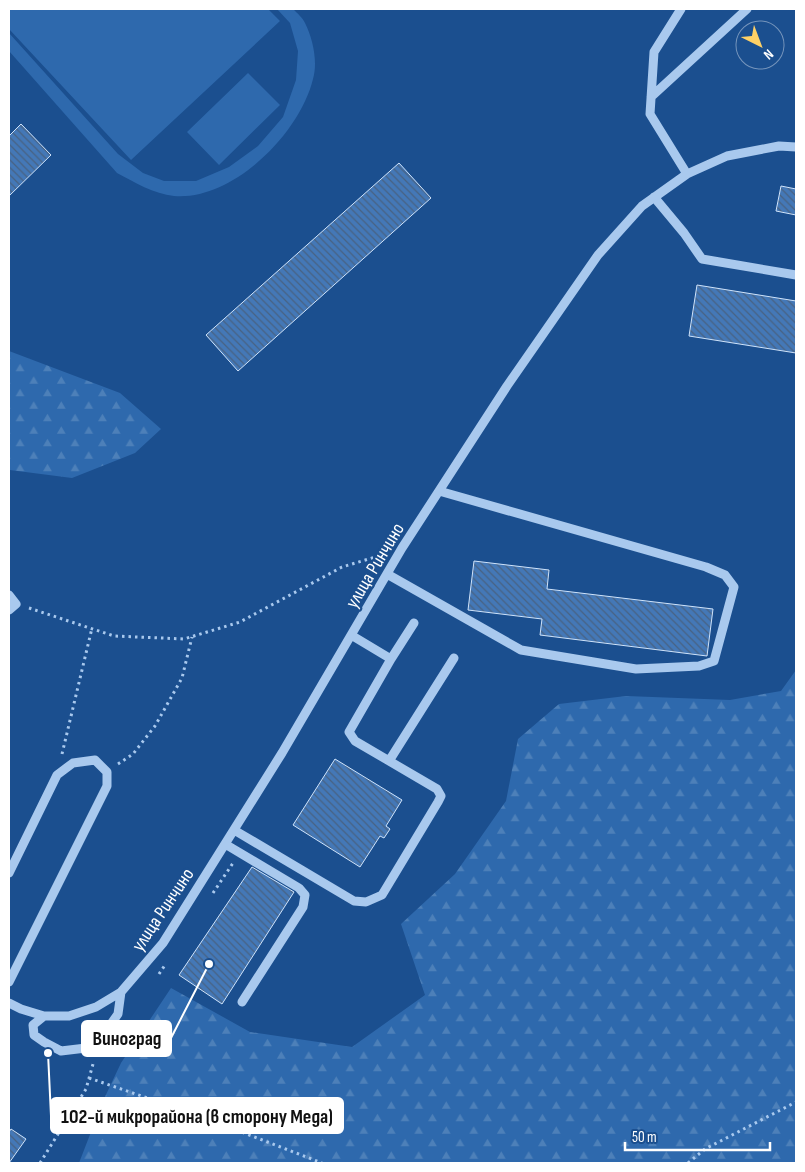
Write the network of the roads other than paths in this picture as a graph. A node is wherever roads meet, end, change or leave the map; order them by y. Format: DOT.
graph roads {
  1 [pos="690,9"];
  2 [pos="747,9"];
  3 [pos="678,13"];
  4 [pos="651,97"];
  5 [pos="796,147"];
  6 [pos="687,174"];
  7 [pos="654,198"];
  8 [pos="796,275"];
  9 [pos="439,491"];
  10 [pos="387,574"];
  11 [pos="9,595"];
  12 [pos="13,607"];
  13 [pos="414,623"];
  14 [pos="351,635"];
  15 [pos="454,658"];
  16 [pos="391,659"];
  17 [pos="389,761"];
  18 [pos="234,830"];
  19 [pos="225,844"];
  20 [pos="9,873"];
  21 [pos="9,982"];
  22 [pos="121,992"];
  23 [pos="242,1002"];
  24 [pos="9,1003"];
  25 [pos="44,1016"];
  1 -- 3 [label="street"];
  2 -- 4 [label="street"];
  3 -- 4 [label="street"];
  4 -- 6 [label="street"];
  5 -- 6 [label="street, улица Ринчино"];
  6 -- 7 [label="street, улица Ринчино"];
  7 -- 8 [label="street"];
  7 -- 9 [label="street, улица Ринчино"];
  9 -- 10 [label="street, улица Ринчино"];
  9 -- 10 [label="street"];
  10 -- 14 [label="street, улица Ринчино"];
  11 -- 12 [label="street"];
  13 -- 16 [label="street"];
  14 -- 16 [label="street"];
  14 -- 18 [label="street, улица Ринчино"];
  15 -- 17 [label="street"];
  16 -- 17 [label="street"];
  17 -- 18 [label="street"];
  18 -- 19 [label="street, улица Ринчино"];
  19 -- 22 [label="street, улица Ринчино"];
  19 -- 23 [label="street"];
  20 -- 21 [label="street"];
  22 -- 25 [label="street, улица Ринчино"];
  22 -- 25 [label="street"];
  24 -- 25 [label="street, улица Ринчино"];
}
